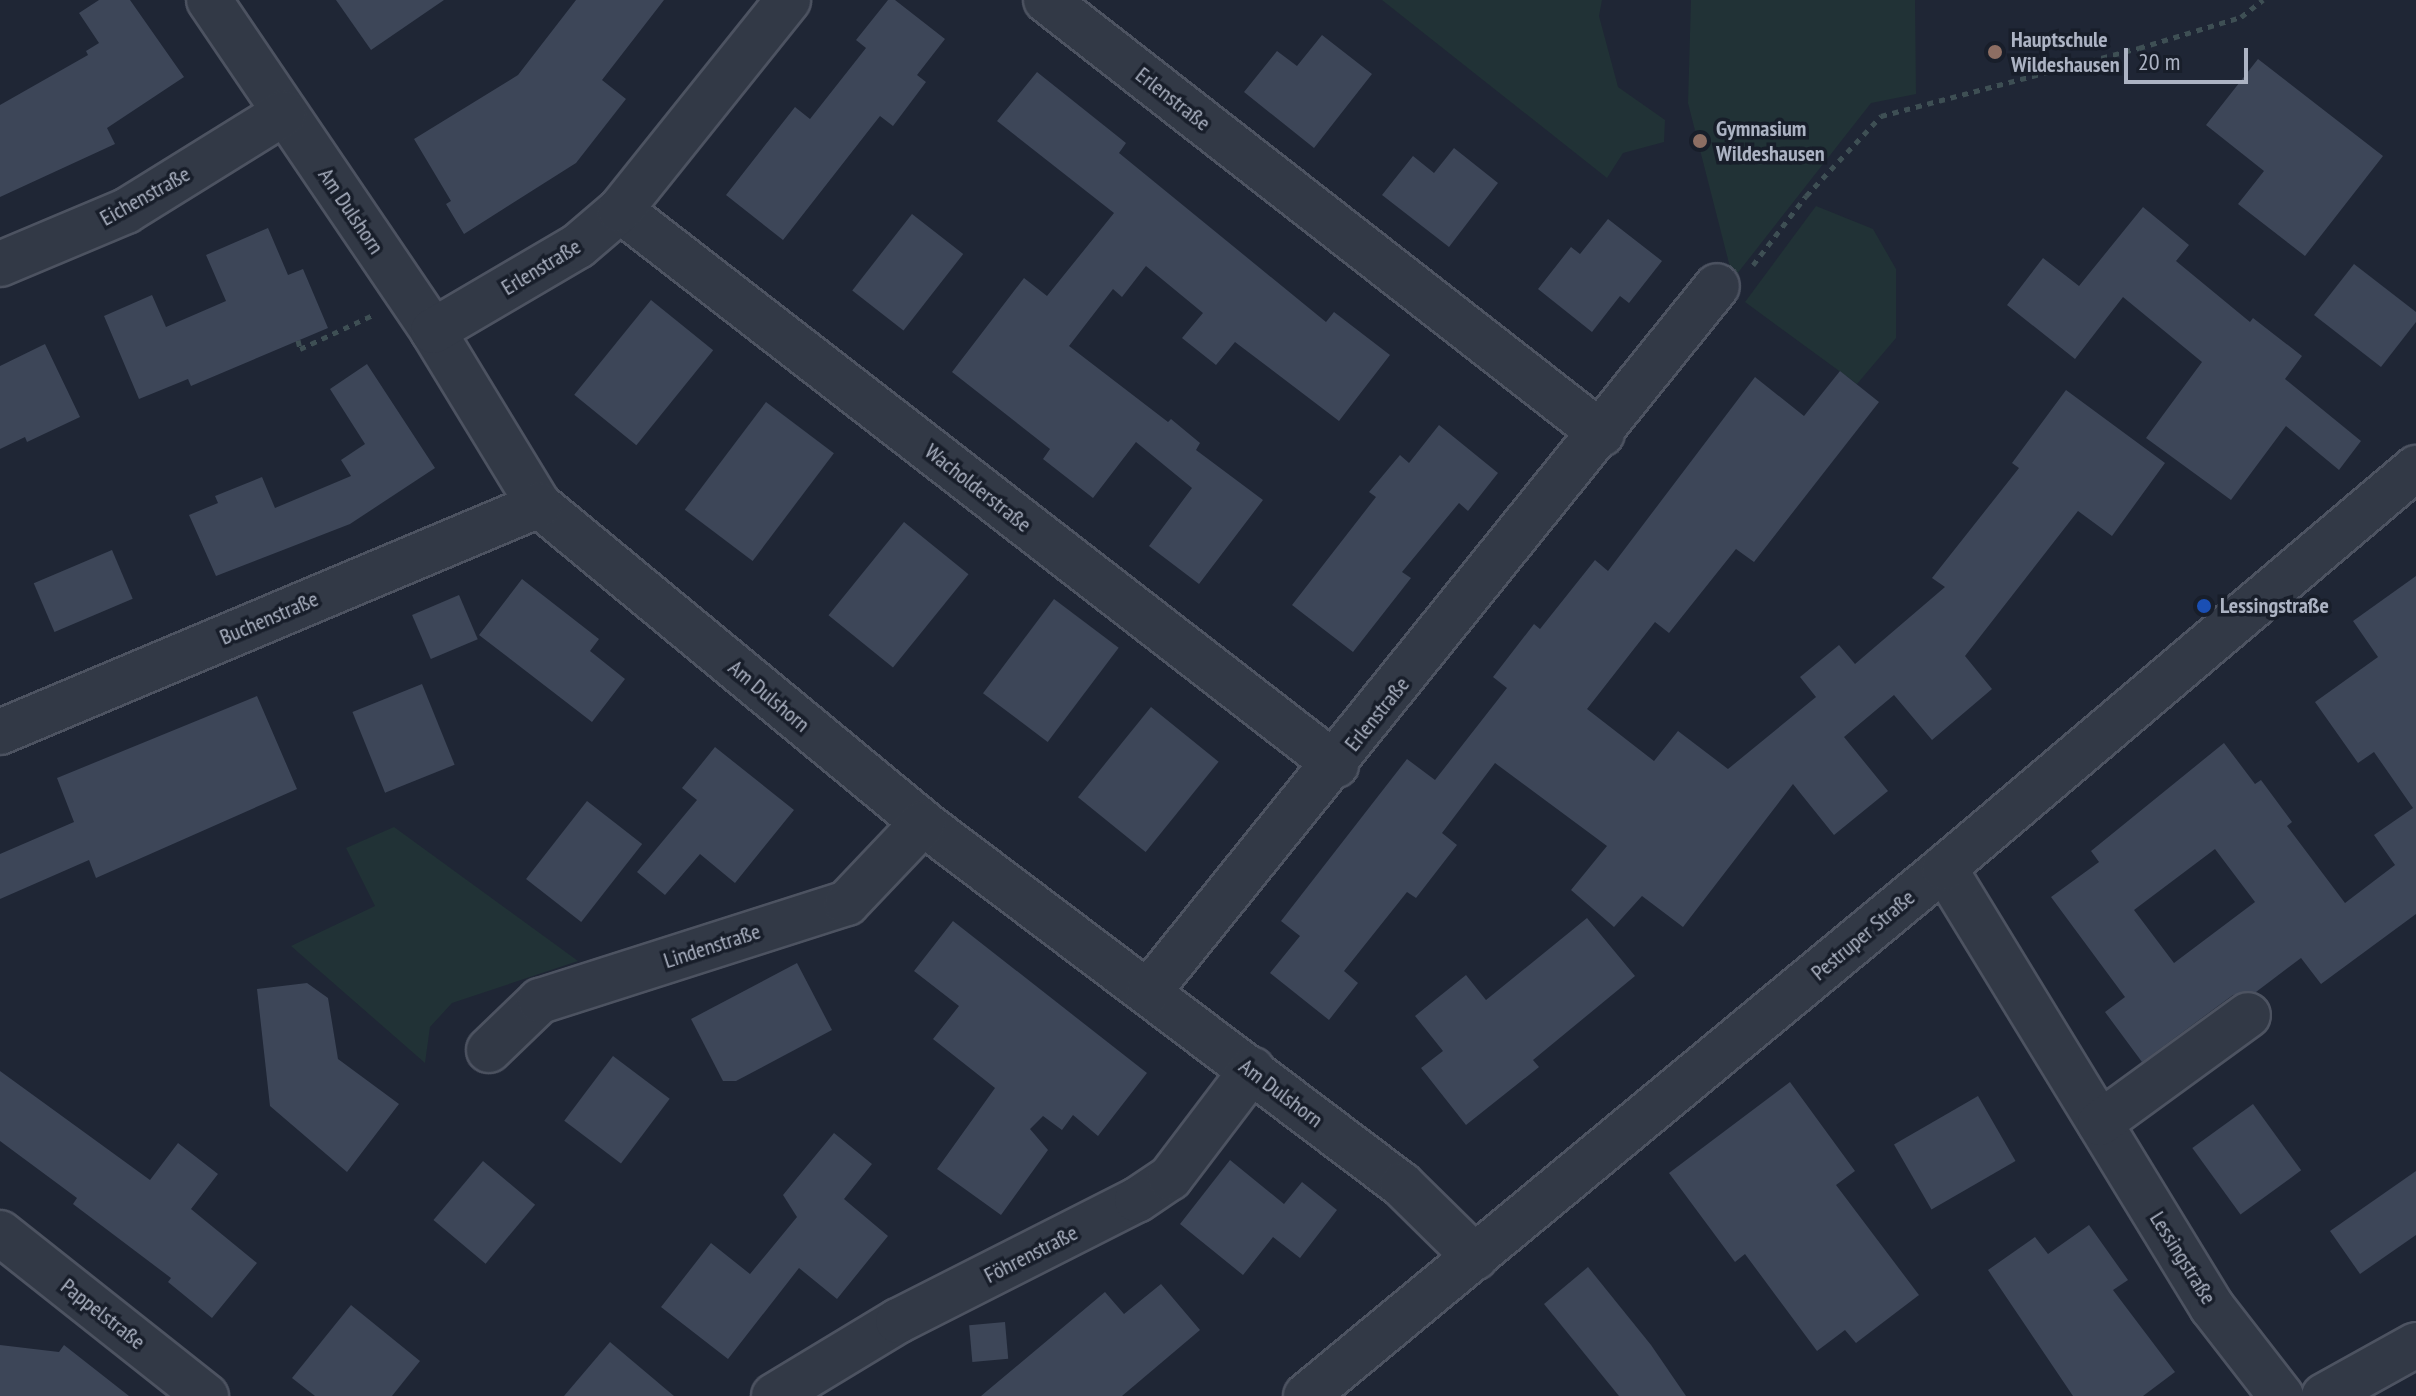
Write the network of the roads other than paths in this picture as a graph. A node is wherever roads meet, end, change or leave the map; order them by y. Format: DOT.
graph roads {
  1 [pos="209,0"];
  2 [pos="788,0"];
  3 [pos="1046,0"];
  4 [pos="284,113"];
  5 [pos="620,210"];
  6 [pos="0,264"];
  7 [pos="1717,286"];
  8 [pos="433,331"];
  9 [pos="1602,434"];
  10 [pos="2416,468"];
  11 [pos="539,505"];
  12 [pos="0,732"];
  13 [pos="1336,765"];
  14 [pos="923,823"];
  15 [pos="1944,868"];
  16 [pos="1149,991"];
  17 [pos="2248,1015"];
  18 [pos="489,1050"];
  19 [pos="1252,1070"];
  20 [pos="2100,1123"];
  21 [pos="0,1233"];
  22 [pos="1475,1257"];
  23 [pos="2416,1345"];
  24 [pos="206,1396"];
  25 [pos="774,1396"];
  26 [pos="1306,1396"];
  27 [pos="2281,1396"];
  28 [pos="2324,1396"];
  1 -- 4 [label="street, Am Dulshorn"];
  2 -- 5 [label="street, Erlenstraße"];
  3 -- 9 [label="street, Erlenstraße"];
  4 -- 6 [label="street, Eichenstraße"];
  4 -- 8 [label="street, Am Dulshorn"];
  5 -- 8 [label="street, Erlenstraße"];
  5 -- 13 [label="street, Wacholderstraße"];
  7 -- 9 [label="street, Erlenstraße"];
  8 -- 11 [label="street, Am Dulshorn"];
  9 -- 13 [label="street, Erlenstraße"];
  10 -- 15 [label="street, Pestruper Straße"];
  11 -- 12 [label="street, Buchenstraße"];
  11 -- 14 [label="street, Am Dulshorn"];
  13 -- 16 [label="street, Erlenstraße"];
  14 -- 16 [label="street, Am Dulshorn"];
  14 -- 18 [label="street, Lindenstraße"];
  15 -- 20 [label="street, Lessingstraße"];
  15 -- 22 [label="street, Pestruper Straße"];
  16 -- 19 [label="street, Am Dulshorn"];
  17 -- 20 [label="street"];
  19 -- 22 [label="street, Am Dulshorn"];
  19 -- 25 [label="street, Föhrenstraße"];
  20 -- 27 [label="street, Lessingstraße"];
  21 -- 24 [label="street, Pappelstraße"];
  22 -- 26 [label="street, Pestruper Straße"];
  23 -- 28 [label="street"];
}
